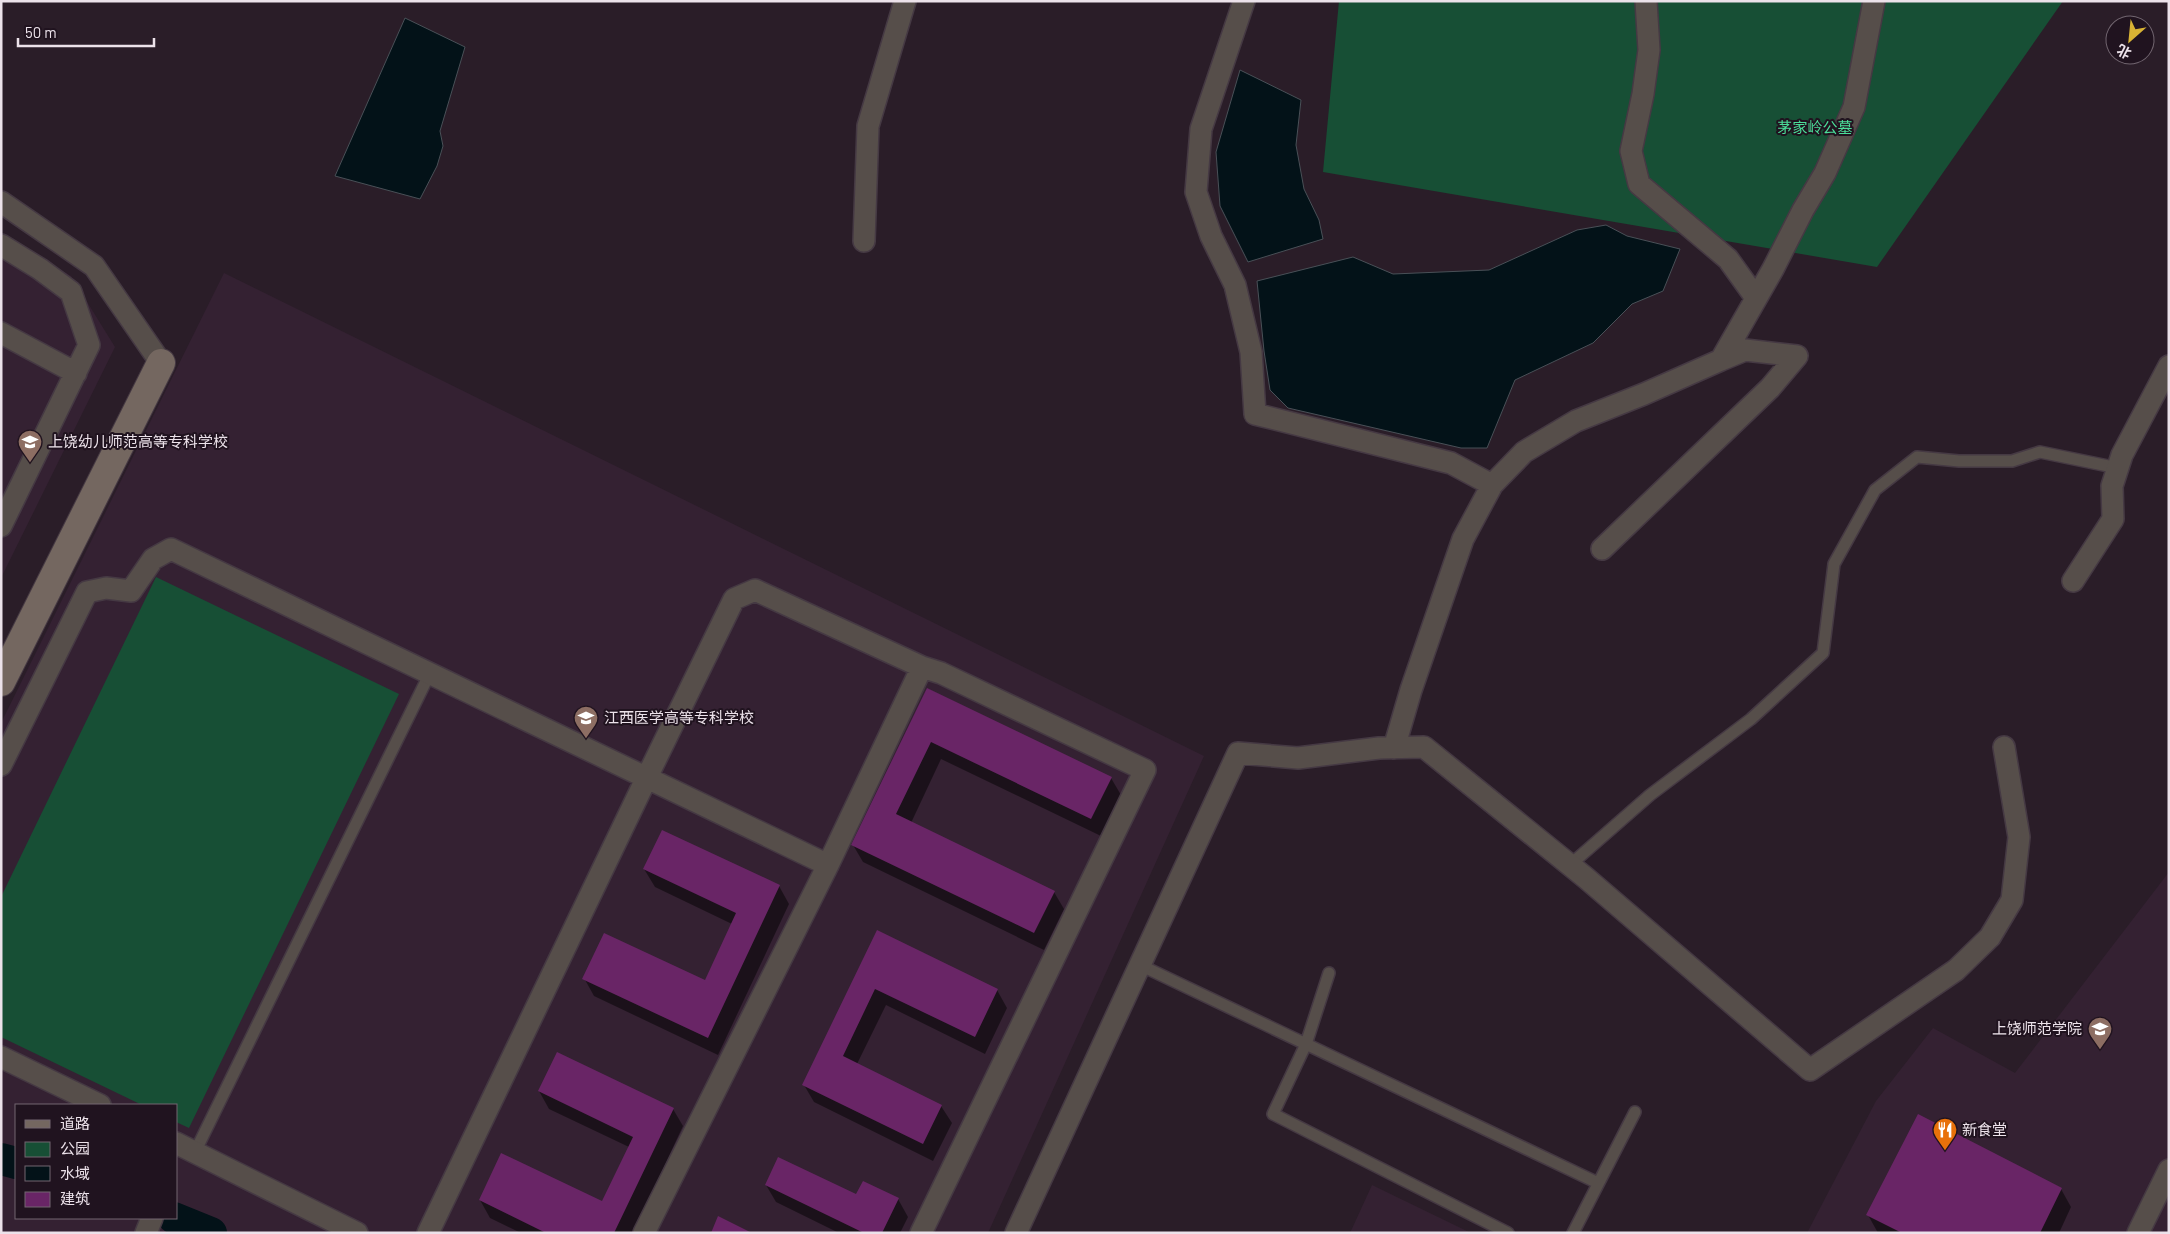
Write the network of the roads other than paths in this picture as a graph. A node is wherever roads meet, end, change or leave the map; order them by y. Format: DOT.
graph roads {
  1 [pos="905,1"];
  2 [pos="1244,1"];
  3 [pos="1646,1"];
  4 [pos="1874,1"];
  5 [pos="1,202"];
  6 [pos="864,240"];
  7 [pos="1,245"];
  8 [pos="1756,298"];
  9 [pos="1,333"];
  10 [pos="1721,360"];
  11 [pos="161,363"];
  12 [pos="2169,366"];
  13 [pos="76,373"];
  14 [pos="2118,468"];
  15 [pos="1492,485"];
  16 [pos="1,526"];
  17 [pos="1602,549"];
  18 [pos="2074,581"];
  19 [pos="922,667"];
  20 [pos="430,673"];
  21 [pos="1,682"];
  22 [pos="2004,747"];
  23 [pos="1394,748"];
  24 [pos="1,766"];
  25 [pos="647,776"];
  26 [pos="828,865"];
  27 [pos="1570,865"];
  28 [pos="1140,965"];
  29 [pos="1329,973"];
  30 [pos="1306,1044"];
  31 [pos="1,1057"];
  32 [pos="98,1104"];
  33 [pos="1635,1112"];
  34 [pos="181,1147"];
  35 [pos="2169,1170"];
  36 [pos="1598,1183"];
  37 [pos="152,1219"];
  38 [pos="146,1233"];
  39 [pos="357,1233"];
  40 [pos="428,1233"];
  41 [pos="644,1233"];
  42 [pos="921,1233"];
  43 [pos="1016,1233"];
  44 [pos="1508,1233"];
  45 [pos="1573,1233"];
  46 [pos="2138,1233"];
  1 -- 6 [label="street"];
  2 -- 15 [label="street"];
  3 -- 8 [label="street"];
  4 -- 8 [label="street"];
  5 -- 11 [label="street"];
  7 -- 13 [label="street"];
  8 -- 10 [label="street"];
  9 -- 13 [label="street"];
  10 -- 15 [label="street"];
  10 -- 17 [label="street"];
  11 -- 21 [label="street"];
  12 -- 14 [label="street"];
  13 -- 16 [label="street"];
  14 -- 18 [label="street"];
  14 -- 27 [label="lane"];
  15 -- 23 [label="street"];
  19 -- 25 [label="street"];
  19 -- 26 [label="street"];
  19 -- 42 [label="street"];
  20 -- 24 [label="street"];
  20 -- 25 [label="street"];
  20 -- 34 [label="lane"];
  22 -- 27 [label="street"];
  23 -- 27 [label="street"];
  23 -- 28 [label="street"];
  25 -- 26 [label="street"];
  25 -- 40 [label="street"];
  26 -- 41 [label="street"];
  28 -- 30 [label="lane"];
  28 -- 43 [label="street"];
  29 -- 30 [label="lane"];
  30 -- 36 [label="lane"];
  30 -- 44 [label="lane"];
  31 -- 32 [label="street"];
  33 -- 36 [label="lane"];
  34 -- 39 [label="street"];
  35 -- 46 [label="street"];
  36 -- 45 [label="lane"];
  37 -- 38 [label="street"];
}
